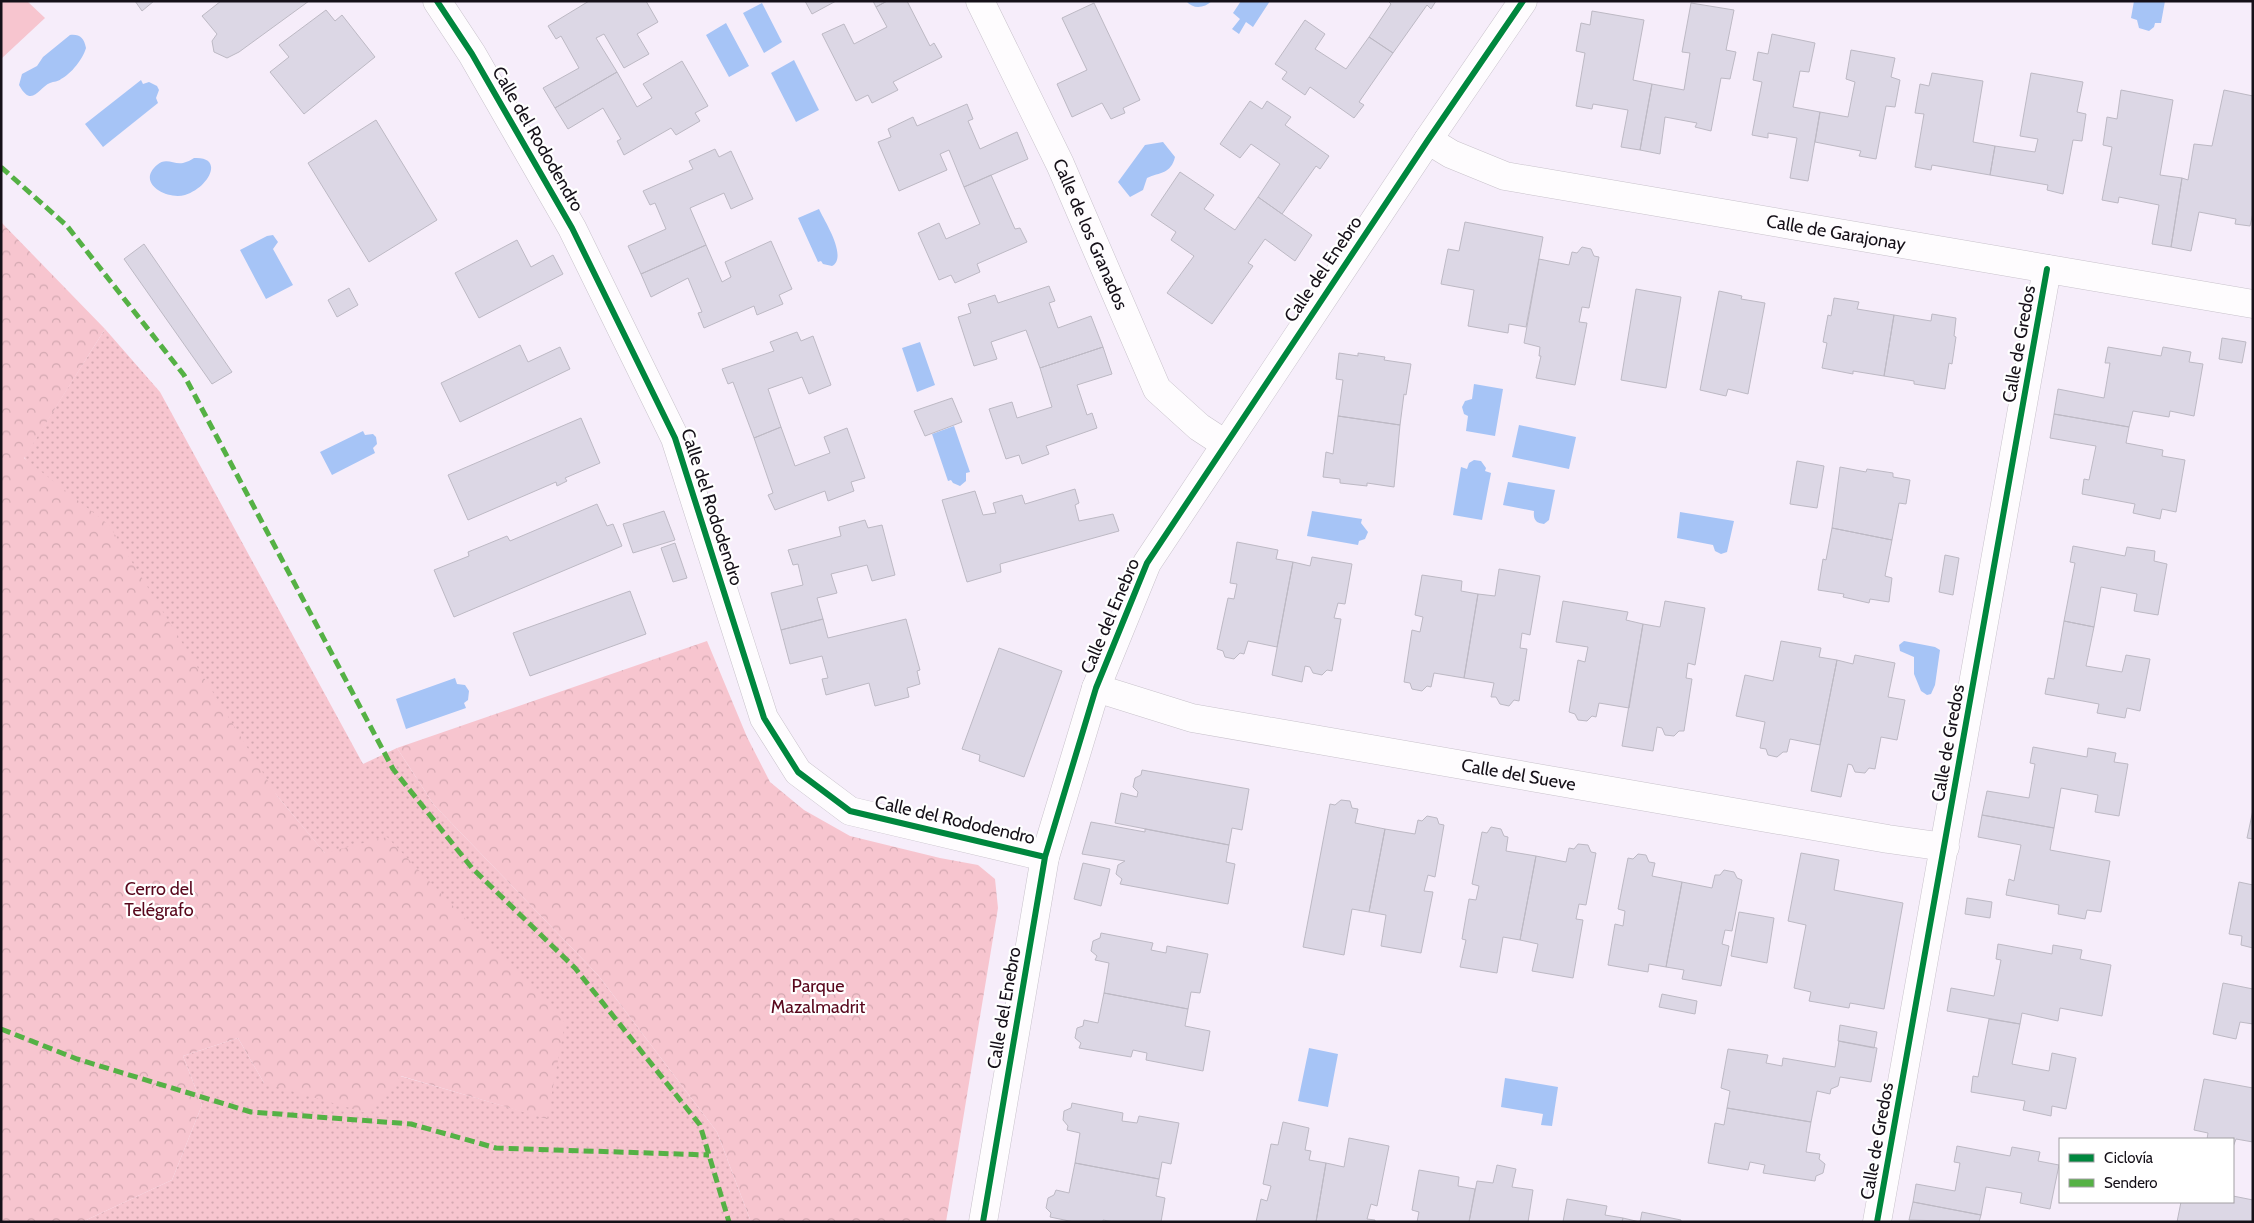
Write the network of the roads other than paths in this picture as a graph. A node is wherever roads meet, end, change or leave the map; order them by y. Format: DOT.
graph roads {
  1 [pos="437,1"];
  2 [pos="980,1"];
  3 [pos="1523,1"];
  4 [pos="1428,140"];
  5 [pos="2048,269"];
  6 [pos="2253,304"];
  7 [pos="1225,444"];
  8 [pos="1096,688"];
  9 [pos="1946,846"];
  10 [pos="1045,856"];
  11 [pos="983,1222"];
  12 [pos="1877,1222"];
  1 -- 10 [label="street, Calle del Rododendro"];
  2 -- 7 [label="street, Calle de los Granados"];
  3 -- 4 [label="street, Calle del Enebro"];
  4 -- 5 [label="street, Calle de Garajonay"];
  4 -- 7 [label="street, Calle del Enebro"];
  5 -- 6 [label="street, Calle de Garajonay"];
  5 -- 9 [label="street, Calle de Gredos"];
  7 -- 8 [label="street, Calle del Enebro"];
  8 -- 9 [label="street, Calle del Sueve"];
  8 -- 10 [label="street, Calle del Enebro"];
  9 -- 12 [label="street, Calle de Gredos"];
  10 -- 11 [label="street, Calle del Enebro"];
}
